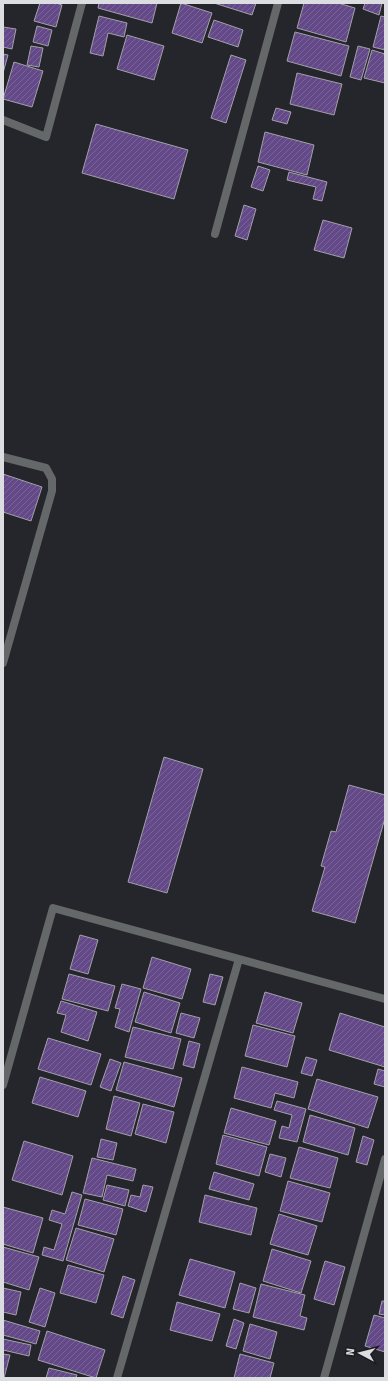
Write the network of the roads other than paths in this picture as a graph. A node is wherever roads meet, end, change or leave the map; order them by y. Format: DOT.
graph roads {
  1 [pos="82,3"];
  2 [pos="278,3"];
  3 [pos="3,120"];
  4 [pos="215,234"];
  5 [pos="3,457"];
  6 [pos="3,663"];
  7 [pos="239,959"];
  8 [pos="385,999"];
  9 [pos="3,1085"];
  10 [pos="385,1159"];
  11 [pos="117,1378"];
  12 [pos="324,1378"];
  1 -- 3 [label="street"];
  2 -- 4 [label="street"];
  5 -- 6 [label="street"];
  7 -- 8 [label="street"];
  7 -- 9 [label="street"];
  7 -- 11 [label="street"];
  10 -- 12 [label="street"];
}
